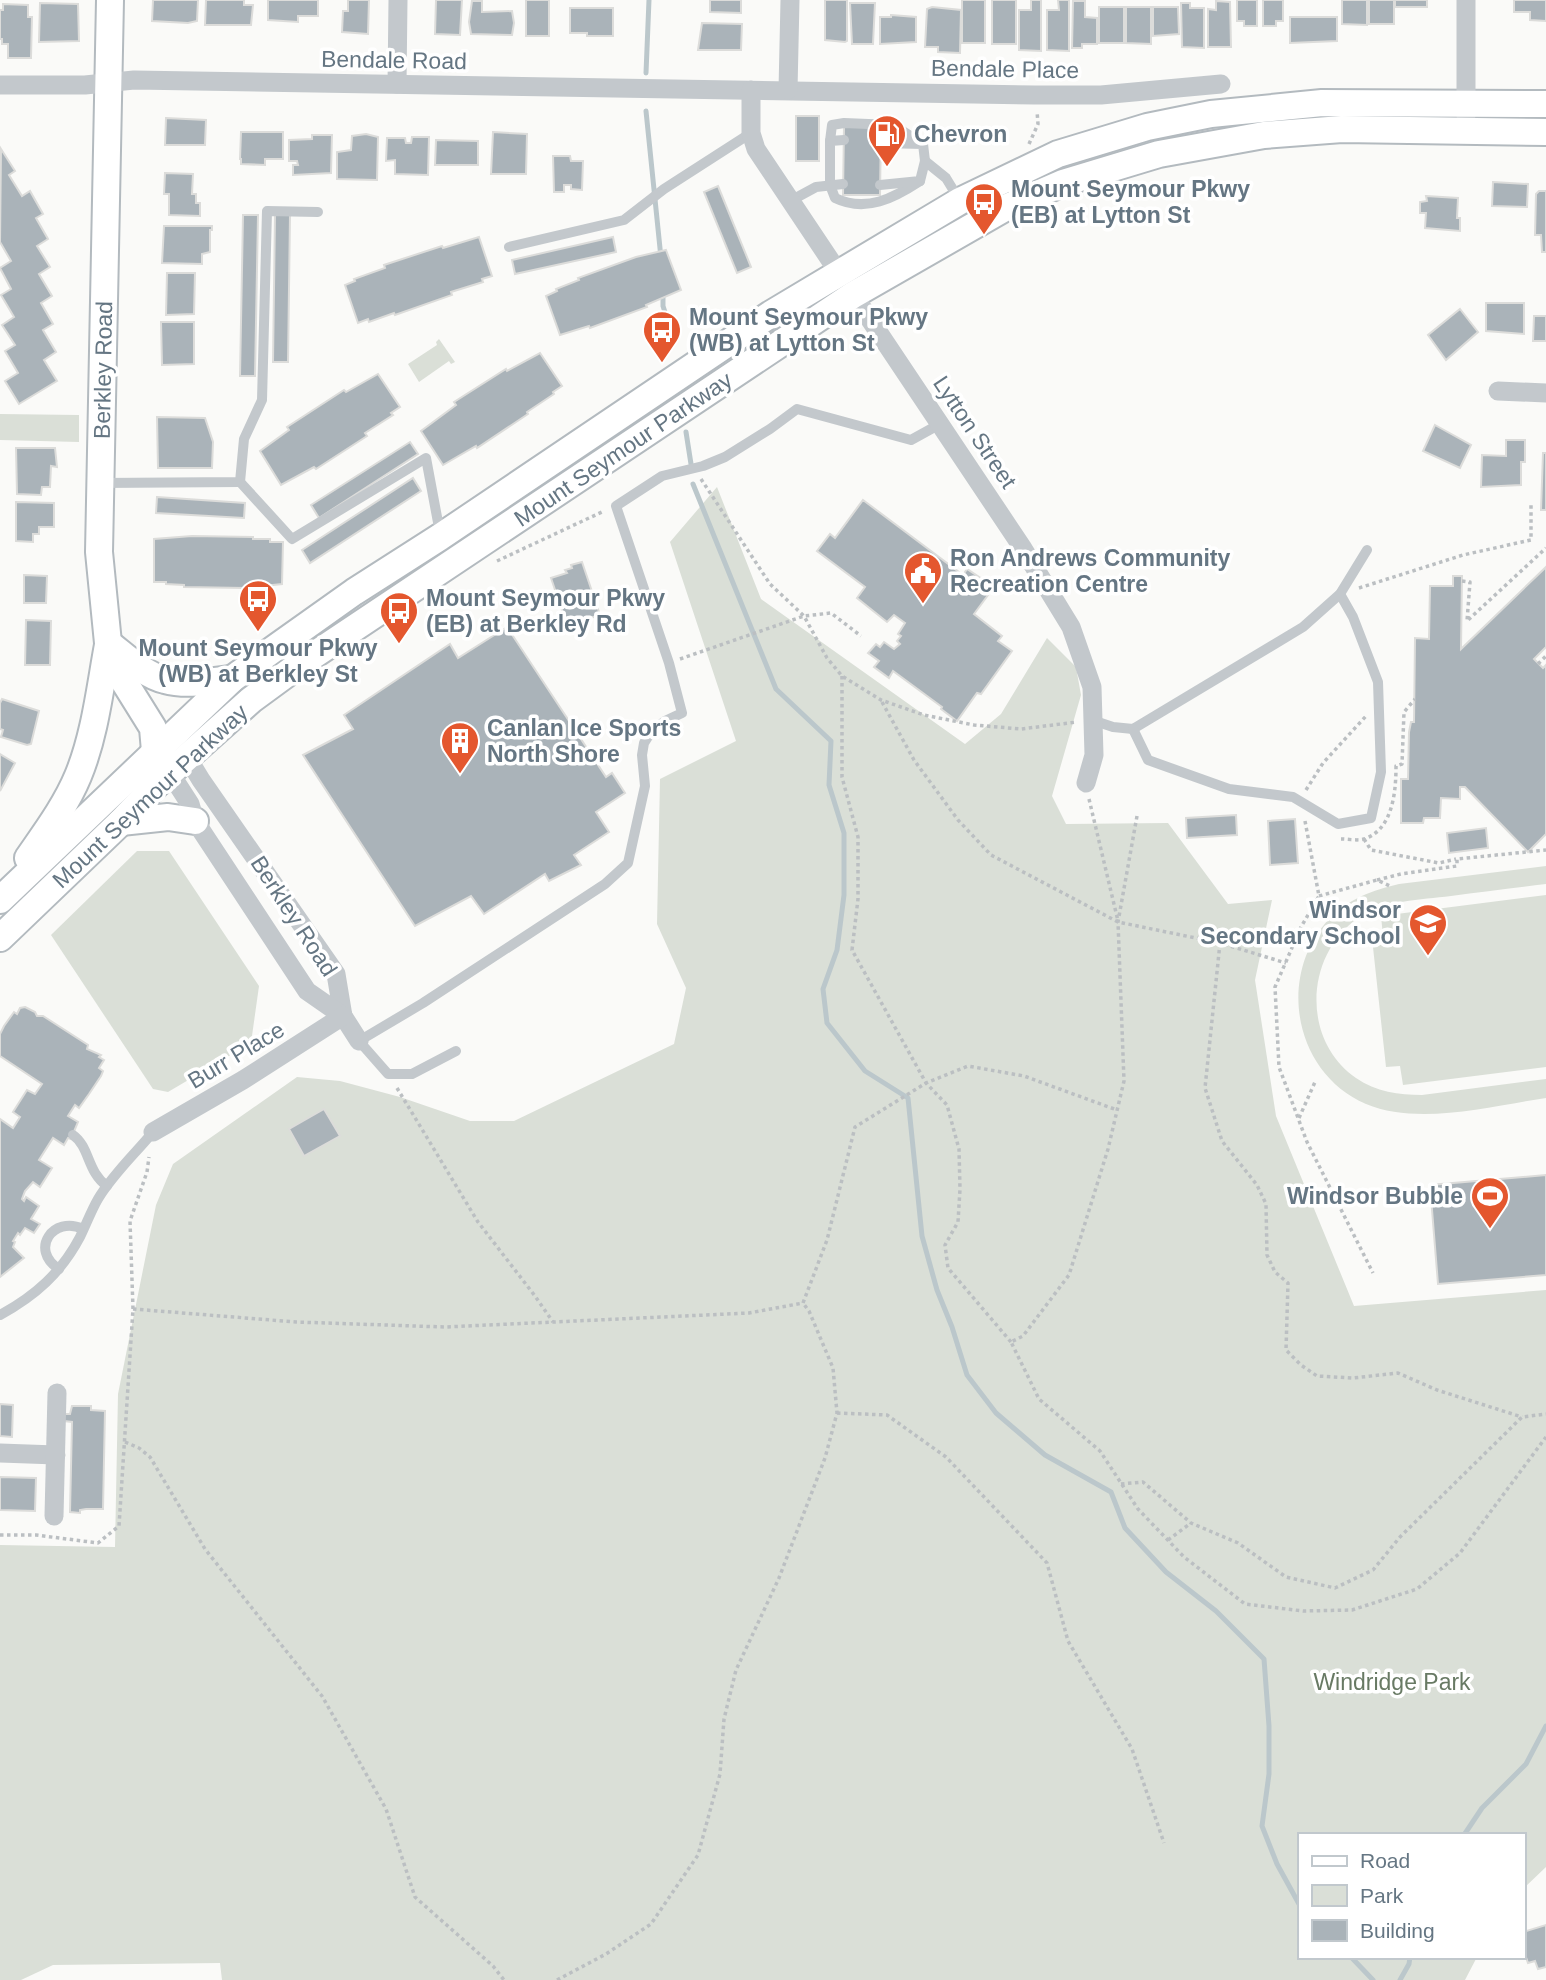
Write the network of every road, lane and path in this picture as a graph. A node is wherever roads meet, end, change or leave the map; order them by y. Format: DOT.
graph roads {
  1 [pos="110,0"];
  2 [pos="398,0"];
  3 [pos="790,0"];
  4 [pos="1466,0"];
  5 [pos="108,83"];
  6 [pos="397,84"];
  7 [pos="1221,84"];
  8 [pos="0,85"];
  9 [pos="751,89"];
  10 [pos="788,90"];
  11 [pos="1035,96"];
  12 [pos="1466,103"];
  13 [pos="1546,104"];
  14 [pos="1466,131"];
  15 [pos="1546,132"];
  16 [pos="751,133"];
  17 [pos="844,140"];
  18 [pos="830,141"];
  19 [pos="881,143"];
  20 [pos="923,144"];
  21 [pos="1028,147"];
  22 [pos="925,160"];
  23 [pos="920,181"];
  24 [pos="843,184"];
  25 [pos="830,185"];
  26 [pos="880,185"];
  27 [pos="792,201"];
  28 [pos="960,201"];
  29 [pos="318,212"];
  30 [pos="509,247"];
  31 [pos="839,273"];
  32 [pos="853,295"];
  33 [pos="1498,391"];
  34 [pos="1546,393"];
  35 [pos="941,423"];
  36 [pos="695,468"];
  37 [pos="240,482"];
  38 [pos="101,483"];
  39 [pos="1531,504"];
  40 [pos="616,506"];
  41 [pos="440,537"];
  42 [pos="1546,548"];
  43 [pos="1367,550"];
  44 [pos="493,563"];
  45 [pos="1462,581"];
  46 [pos="1340,594"];
  47 [pos="804,616"];
  48 [pos="861,636"];
  49 [pos="108,643"];
  50 [pos="1546,656"];
  51 [pos="669,663"];
  52 [pos="1538,664"];
  53 [pos="842,676"];
  54 [pos="232,679"];
  55 [pos="880,700"];
  56 [pos="1371,710"];
  57 [pos="1095,720"];
  58 [pos="1133,729"];
  59 [pos="161,737"];
  60 [pos="179,765"];
  61 [pos="1086,783"];
  62 [pos="1300,802"];
  63 [pos="1137,816"];
  64 [pos="195,821"];
  65 [pos="121,822"];
  66 [pos="1364,839"];
  67 [pos="1546,850"];
  68 [pos="1457,859"];
  69 [pos="1377,880"];
  70 [pos="1390,886"];
  71 [pos="1319,896"];
  72 [pos="0,900"];
  73 [pos="1118,922"];
  74 [pos="0,939"];
  75 [pos="1220,943"];
  76 [pos="1286,962"];
  77 [pos="343,1016"];
  78 [pos="359,1041"];
  79 [pos="456,1051"];
  80 [pos="388,1073"];
  81 [pos="1315,1082"];
  82 [pos="926,1083"];
  83 [pos="1117,1110"];
  84 [pos="1298,1118"];
  85 [pos="153,1132"];
  86 [pos="73,1135"];
  87 [pos="107,1186"];
  88 [pos="83,1229"];
  89 [pos="59,1269"];
  90 [pos="1373,1273"];
  91 [pos="803,1303"];
  92 [pos="133,1309"];
  93 [pos="0,1315"];
  94 [pos="553,1322"];
  95 [pos="1011,1342"];
  96 [pos="57,1393"];
  97 [pos="837,1413"];
  98 [pos="1546,1414"];
  99 [pos="1522,1417"];
  100 [pos="1546,1437"];
  101 [pos="125,1442"];
  102 [pos="0,1453"];
  103 [pos="56,1455"];
  104 [pos="1121,1484"];
  105 [pos="54,1516"];
  106 [pos="1191,1523"];
  107 [pos="0,1535"];
  108 [pos="1168,1541"];
  109 [pos="1164,1843"];
  110 [pos="504,1980"];
  111 [pos="557,1980"];
  1 -- 5 [label="main road, Berkley Road"];
  2 -- 6 [label="street"];
  3 -- 10 [label="street"];
  4 -- 12 [label="street"];
  5 -- 6 [label="street, Bendale Road"];
  5 -- 8 [label="street, Bendale Road"];
  5 -- 38 [label="main road, Berkley Road"];
  6 -- 9 [label="street, Bendale Road"];
  7 -- 11 [label="street, Bendale Place"];
  9 -- 10 [label="street, Bendale Road"];
  9 -- 16 [label="street, Lytton Street"];
  10 -- 11 [label="street, Bendale Place"];
  11 -- 21 [label="path"];
  12 -- 13 [label="main road, Mount Seymour Parkway"];
  12 -- 14 [label="street"];
  12 -- 28 [label="main road, Mount Seymour Parkway"];
  14 -- 15 [label="main road, Mount Seymour Parkway"];
  14 -- 32 [label="main road, Mount Seymour Parkway"];
  16 -- 27 [label="street, Lytton Street"];
  16 -- 30 [label="lane"];
  17 -- 18 [label="lane"];
  18 -- 20 [label="lane"];
  18 -- 25 [label="lane"];
  19 -- 20 [label="lane"];
  20 -- 22 [label="lane"];
  22 -- 23 [label="lane"];
  22 -- 28 [label="lane"];
  23 -- 25 [label="lane"];
  23 -- 26 [label="lane"];
  24 -- 25 [label="lane"];
  25 -- 27 [label="lane"];
  27 -- 31 [label="street, Lytton Street"];
  28 -- 31 [label="main road, Mount Seymour Parkway"];
  29 -- 37 [label="lane"];
  31 -- 32 [label="street, Lytton Street"];
  31 -- 41 [label="main road, Mount Seymour Parkway"];
  32 -- 35 [label="street, Lytton Street"];
  32 -- 60 [label="main road, Mount Seymour Parkway"];
  33 -- 34 [label="street"];
  35 -- 36 [label="lane"];
  35 -- 57 [label="street, Lytton Street"];
  36 -- 40 [label="lane"];
  36 -- 47 [label="path"];
  37 -- 38 [label="lane"];
  37 -- 41 [label="lane"];
  38 -- 49 [label="main road, Berkley Road"];
  39 -- 46 [label="path"];
  40 -- 44 [label="path"];
  40 -- 51 [label="lane"];
  41 -- 54 [label="main road, Mount Seymour Parkway"];
  42 -- 45 [label="path"];
  43 -- 46 [label="lane"];
  46 -- 58 [label="lane"];
  46 -- 62 [label="lane"];
  47 -- 48 [label="path"];
  47 -- 51 [label="path"];
  47 -- 53 [label="path"];
  49 -- 54 [label="main road"];
  49 -- 59 [label="main road, Berkley Road"];
  49 -- 72 [label="main road"];
  50 -- 52 [label="path"];
  51 -- 78 [label="lane"];
  53 -- 55 [label="path"];
  53 -- 82 [label="path"];
  54 -- 59 [label="main road, Mount Seymour Parkway"];
  55 -- 57 [label="path"];
  55 -- 73 [label="path"];
  56 -- 62 [label="path"];
  57 -- 58 [label="lane"];
  57 -- 61 [label="street, Lytton Street"];
  58 -- 62 [label="lane"];
  59 -- 60 [label="street, Berkley Road"];
  59 -- 72 [label="main road, Mount Seymour Parkway"];
  60 -- 64 [label="street, Berkley Road"];
  60 -- 65 [label="main road, Mount Seymour Parkway"];
  60 -- 77 [label="street, Berkley Road"];
  61 -- 73 [label="path"];
  62 -- 71 [label="path"];
  63 -- 73 [label="path"];
  64 -- 65 [label="main road"];
  64 -- 77 [label="street, Berkley Road"];
  65 -- 74 [label="main road, Mount Seymour Parkway"];
  66 -- 68 [label="path"];
  67 -- 68 [label="path"];
  68 -- 69 [label="path"];
  69 -- 70 [label="path"];
  69 -- 71 [label="path"];
  71 -- 76 [label="path"];
  73 -- 75 [label="path"];
  73 -- 83 [label="path"];
  75 -- 76 [label="path"];
  75 -- 99 [label="path"];
  76 -- 84 [label="path"];
  77 -- 78 [label="street, Berkley Road"];
  77 -- 85 [label="street, Burr Place"];
  78 -- 80 [label="lane"];
  79 -- 80 [label="lane"];
  80 -- 94 [label="path"];
  81 -- 84 [label="path"];
  82 -- 83 [label="path"];
  82 -- 91 [label="path"];
  82 -- 95 [label="path"];
  83 -- 95 [label="path"];
  84 -- 90 [label="path"];
  85 -- 87 [label="lane"];
  85 -- 92 [label="path"];
  86 -- 87 [label="lane"];
  87 -- 88 [label="lane"];
  88 -- 89 [label="lane"];
  88 -- 89 [label="lane"];
  89 -- 93 [label="lane"];
  91 -- 94 [label="path"];
  91 -- 97 [label="path"];
  92 -- 94 [label="path"];
  92 -- 101 [label="path"];
  95 -- 104 [label="path"];
  96 -- 103 [label="street"];
  97 -- 109 [label="path"];
  97 -- 111 [label="path"];
  98 -- 99 [label="path"];
  99 -- 106 [label="path"];
  100 -- 108 [label="path"];
  101 -- 107 [label="path"];
  101 -- 110 [label="path"];
  102 -- 103 [label="street"];
  103 -- 105 [label="street"];
  104 -- 106 [label="path"];
  104 -- 108 [label="path"];
  106 -- 108 [label="path"];
}
